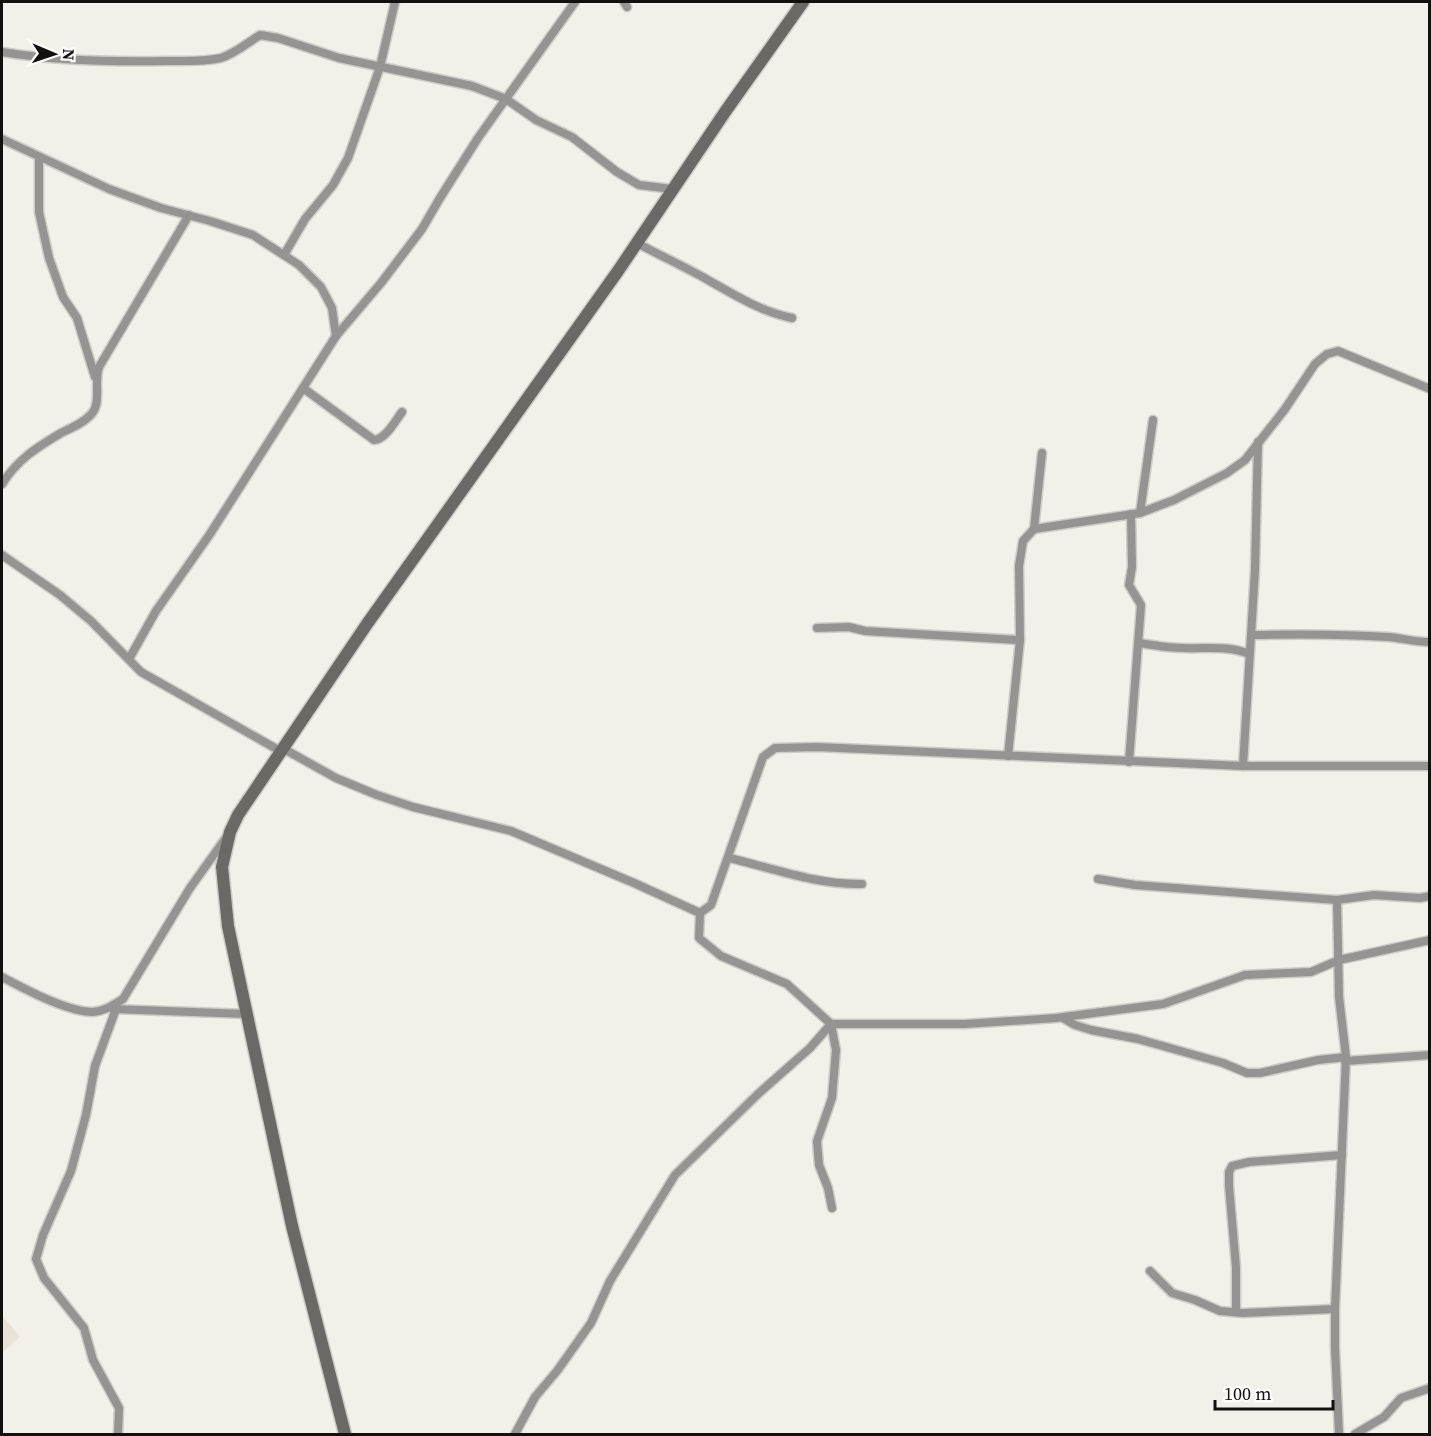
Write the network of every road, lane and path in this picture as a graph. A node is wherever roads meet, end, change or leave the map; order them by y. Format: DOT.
graph roads {
  1 [pos="395,2"];
  2 [pos="575,2"];
  3 [pos="803,2"];
  4 [pos="2,52"];
  5 [pos="380,67"];
  6 [pos="506,99"];
  7 [pos="2,139"];
  8 [pos="39,157"];
  9 [pos="672,189"];
  10 [pos="189,215"];
  11 [pos="637,243"];
  12 [pos="284,255"];
  13 [pos="792,318"];
  14 [pos="336,336"];
  15 [pos="95,377"];
  16 [pos="303,388"];
  17 [pos="1430,389"];
  18 [pos="402,412"];
  19 [pos="1153,420"];
  20 [pos="1258,442"];
  21 [pos="1042,453"];
  22 [pos="2,484"];
  23 [pos="1136,513"];
  24 [pos="1034,529"];
  25 [pos="2,555"];
  26 [pos="817,628"];
  27 [pos="1252,636"];
  28 [pos="1020,640"];
  29 [pos="1430,642"];
  30 [pos="1139,643"];
  31 [pos="1249,654"];
  32 [pos="129,659"];
  33 [pos="283,750"];
  34 [pos="1008,756"];
  35 [pos="1129,762"];
  36 [pos="1243,766"];
  37 [pos="1430,766"];
  38 [pos="230,832"];
  39 [pos="729,858"];
  40 [pos="1098,879"];
  41 [pos="862,884"];
  42 [pos="1430,896"];
  43 [pos="1337,900"];
  44 [pos="700,913"];
  45 [pos="1430,940"];
  46 [pos="1339,960"];
  47 [pos="2,977"];
  48 [pos="111,1009"];
  49 [pos="246,1014"];
  50 [pos="1062,1017"];
  51 [pos="831,1024"];
  52 [pos="1430,1055"];
  53 [pos="1345,1059"];
  54 [pos="1342,1155"];
  55 [pos="832,1208"];
  56 [pos="1150,1271"];
  57 [pos="1335,1309"];
  58 [pos="1236,1311"];
  59 [pos="1430,1388"];
  60 [pos="118,1434"];
  61 [pos="345,1434"];
  62 [pos="515,1434"];
  63 [pos="1339,1434"];
  64 [pos="1356,1434"];
  1 -- 5 [label="street"];
  2 -- 6 [label="street"];
  3 -- 9 [label="street"];
  4 -- 5 [label="street"];
  5 -- 6 [label="street"];
  5 -- 12 [label="street"];
  6 -- 9 [label="street"];
  6 -- 14 [label="street"];
  7 -- 8 [label="street"];
  8 -- 10 [label="street"];
  8 -- 15 [label="street"];
  9 -- 11 [label="street"];
  10 -- 12 [label="street"];
  10 -- 15 [label="street"];
  11 -- 13 [label="street"];
  11 -- 33 [label="street"];
  12 -- 14 [label="street"];
  14 -- 16 [label="street"];
  15 -- 22 [label="street"];
  16 -- 18 [label="street"];
  16 -- 32 [label="street"];
  17 -- 20 [label="street"];
  19 -- 23 [label="street"];
  20 -- 23 [label="street"];
  20 -- 27 [label="street"];
  21 -- 24 [label="street"];
  23 -- 24 [label="street"];
  23 -- 30 [label="street"];
  24 -- 28 [label="street"];
  25 -- 32 [label="street"];
  26 -- 28 [label="street"];
  27 -- 29 [label="street"];
  27 -- 31 [label="street"];
  28 -- 34 [label="street"];
  30 -- 31 [label="street"];
  30 -- 35 [label="street"];
  31 -- 36 [label="street"];
  32 -- 33 [label="street"];
  33 -- 38 [label="street"];
  33 -- 44 [label="street"];
  34 -- 35 [label="street"];
  34 -- 39 [label="street"];
  35 -- 36 [label="street"];
  36 -- 37 [label="street"];
  38 -- 48 [label="street"];
  38 -- 49 [label="street"];
  39 -- 41 [label="street"];
  39 -- 44 [label="street"];
  40 -- 43 [label="street"];
  42 -- 43 [label="street"];
  43 -- 46 [label="street"];
  44 -- 51 [label="street"];
  45 -- 46 [label="street"];
  46 -- 50 [label="street"];
  46 -- 53 [label="street"];
  47 -- 48 [label="street"];
  48 -- 49 [label="street"];
  48 -- 60 [label="street"];
  49 -- 61 [label="street"];
  50 -- 51 [label="street"];
  50 -- 53 [label="street"];
  51 -- 55 [label="street"];
  51 -- 62 [label="street"];
  52 -- 53 [label="street"];
  53 -- 54 [label="street"];
  54 -- 57 [label="street"];
  54 -- 58 [label="street"];
  56 -- 58 [label="street"];
  57 -- 58 [label="street"];
  57 -- 63 [label="street"];
  59 -- 64 [label="street"];
}
